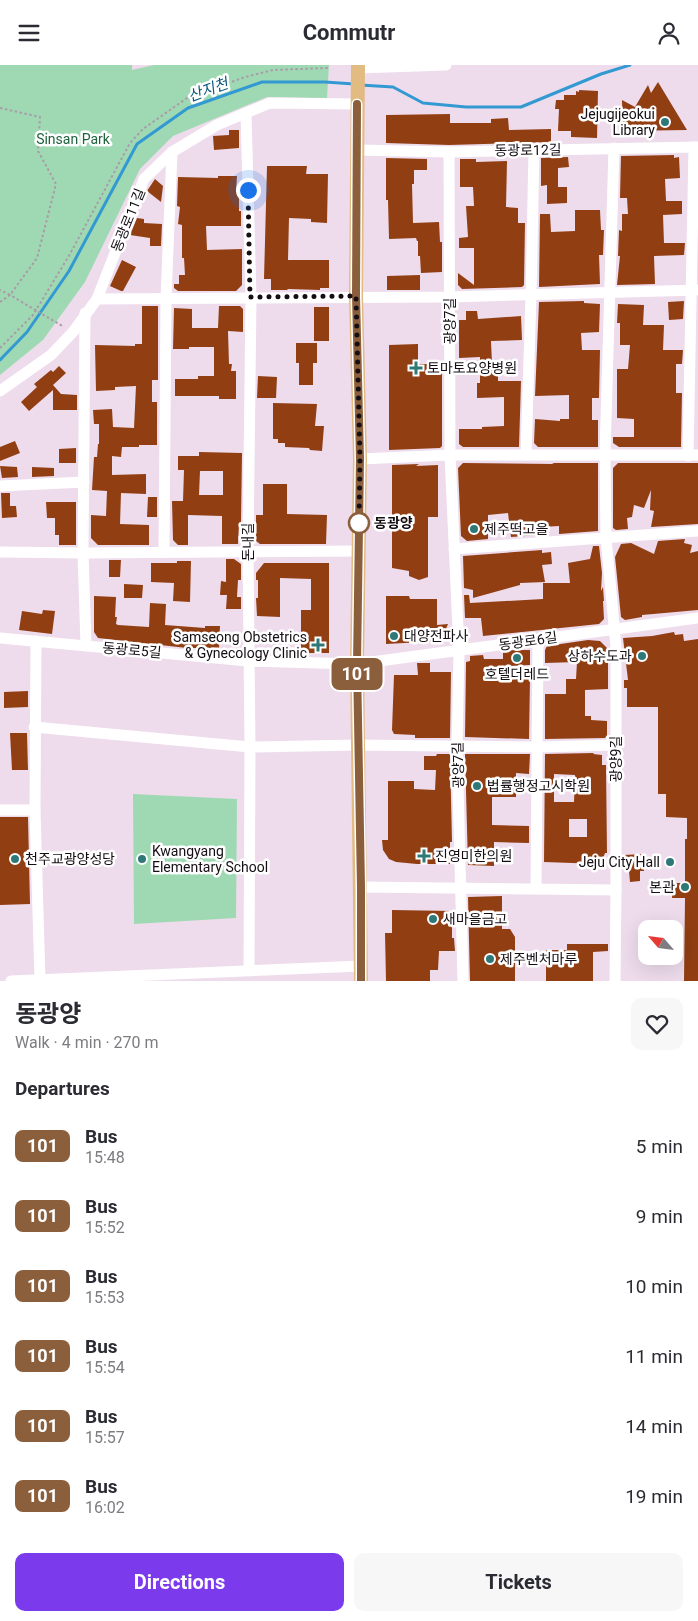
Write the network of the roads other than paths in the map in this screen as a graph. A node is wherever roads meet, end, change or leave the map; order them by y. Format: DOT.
graph roads {
  1 [pos="446,65"];
  2 [pos="358,67"];
  3 [pos="357,104"];
  4 [pos="246,113"];
  5 [pos="696,147"];
  6 [pos="614,148"];
  7 [pos="357,150"];
  8 [pos="534,150"];
  9 [pos="172,152"];
  10 [pos="449,152"];
  11 [pos="694,290"];
  12 [pos="610,292"];
  13 [pos="531,295"];
  14 [pos="356,296"];
  15 [pos="250,297"];
  16 [pos="450,297"];
  17 [pos="166,298"];
  18 [pos="97,299"];
  19 [pos="85,313"];
  20 [pos="0,391"];
  21 [pos="605,454"];
  22 [pos="450,455"];
  23 [pos="526,455"];
  24 [pos="693,455"];
  25 [pos="360,459"];
  26 [pos="84,483"];
  27 [pos="0,486"];
  28 [pos="698,531"];
  29 [pos="606,537"];
  30 [pos="454,549"];
  31 [pos="359,551"];
  32 [pos="0,552"];
  33 [pos="164,552"];
  34 [pos="248,552"];
  35 [pos="83,553"];
  36 [pos="698,618"];
  37 [pos="613,629"];
  38 [pos="0,638"];
  39 [pos="538,640"];
  40 [pos="36,641"];
  41 [pos="86,645"];
  42 [pos="459,651"];
  43 [pos="248,661"];
  44 [pos="357,664"];
  45 [pos="34,727"];
  46 [pos="358,745"];
  47 [pos="616,745"];
  48 [pos="458,746"];
  49 [pos="250,747"];
  50 [pos="538,747"];
  51 [pos="0,810"];
  52 [pos="35,810"];
  53 [pos="361,887"];
  54 [pos="460,889"];
  55 [pos="536,889"];
  56 [pos="616,890"];
  57 [pos="361,966"];
  58 [pos="249,970"];
  59 [pos="127,978"];
  60 [pos="40,980"];
  61 [pos="11,981"];
  62 [pos="361,981"];
  63 [pos="462,981"];
  64 [pos="615,981"];
  1 -- 2 [label="street"];
  2 -- 3 [label="main road"];
  3 -- 4 [label="street, 동광로11길"];
  3 -- 7 [label="main road"];
  4 -- 9 [label="street, 동광로11길"];
  4 -- 15 [label="street, 돈내길"];
  5 -- 6 [label="street, 동광로12길"];
  5 -- 11 [label="street"];
  6 -- 8 [label="street, 동광로12길"];
  6 -- 12 [label="street, 광양9길"];
  7 -- 10 [label="street, 동광로12길"];
  7 -- 14 [label="main road"];
  8 -- 10 [label="street, 동광로12길"];
  8 -- 13 [label="street"];
  9 -- 17 [label="street"];
  9 -- 18 [label="street, 동광로11길"];
  10 -- 16 [label="street, 광양7길"];
  11 -- 12 [label="street"];
  11 -- 24 [label="street"];
  12 -- 13 [label="street"];
  12 -- 21 [label="street, 광양9길"];
  13 -- 16 [label="street"];
  13 -- 23 [label="street"];
  14 -- 15 [label="street"];
  14 -- 16 [label="street"];
  14 -- 25 [label="main road"];
  15 -- 17 [label="street"];
  15 -- 34 [label="street, 돈내길"];
  16 -- 22 [label="street, 광양7길"];
  17 -- 18 [label="street"];
  17 -- 33 [label="street"];
  18 -- 19 [label="street, 동광로11길"];
  19 -- 20 [label="street, 동광로11길"];
  19 -- 26 [label="street, 동광로5길"];
  21 -- 23 [label="street"];
  21 -- 24 [label="street"];
  21 -- 29 [label="street, 광양9길"];
  22 -- 23 [label="street"];
  22 -- 25 [label="street"];
  22 -- 30 [label="street, 광양7길"];
  25 -- 31 [label="main road"];
  26 -- 27 [label="street"];
  26 -- 35 [label="street, 동광로5길"];
  28 -- 29 [label="street"];
  29 -- 30 [label="street"];
  29 -- 37 [label="street, 광양9길"];
  30 -- 42 [label="street, 광양7길"];
  31 -- 34 [label="street"];
  31 -- 44 [label="main road"];
  32 -- 35 [label="street"];
  33 -- 34 [label="street"];
  33 -- 35 [label="street"];
  34 -- 43 [label="street, 돈내길"];
  35 -- 41 [label="street, 동광로5길"];
  36 -- 37 [label="street, 동광로6길"];
  37 -- 39 [label="street, 동광로6길"];
  37 -- 47 [label="street, 광양9길"];
  38 -- 40 [label="street, 동광로5길"];
  39 -- 42 [label="street, 동광로6길"];
  39 -- 50 [label="street"];
  40 -- 41 [label="street, 동광로5길"];
  40 -- 45 [label="street"];
  41 -- 43 [label="street, 동광로5길"];
  42 -- 44 [label="street, 동광로6길"];
  42 -- 48 [label="street, 광양7길"];
  43 -- 44 [label="street, 동광로5길"];
  43 -- 49 [label="street, 돈내길"];
  44 -- 46 [label="main road"];
  45 -- 49 [label="street"];
  45 -- 52 [label="street"];
  46 -- 48 [label="street"];
  46 -- 49 [label="street"];
  46 -- 53 [label="main road"];
  47 -- 50 [label="street"];
  47 -- 56 [label="street, 광양9길"];
  48 -- 50 [label="street"];
  48 -- 54 [label="street, 광양7길"];
  49 -- 58 [label="street, 돈내길"];
  50 -- 55 [label="street"];
  51 -- 52 [label="street"];
  52 -- 60 [label="street"];
  53 -- 54 [label="street"];
  53 -- 57 [label="main road"];
  54 -- 55 [label="street"];
  54 -- 63 [label="street, 광양7길"];
  55 -- 56 [label="street"];
  56 -- 64 [label="street, 광양9길"];
  57 -- 58 [label="street"];
  57 -- 62 [label="main road"];
  58 -- 59 [label="street"];
  59 -- 60 [label="street"];
  60 -- 61 [label="street"];
}
